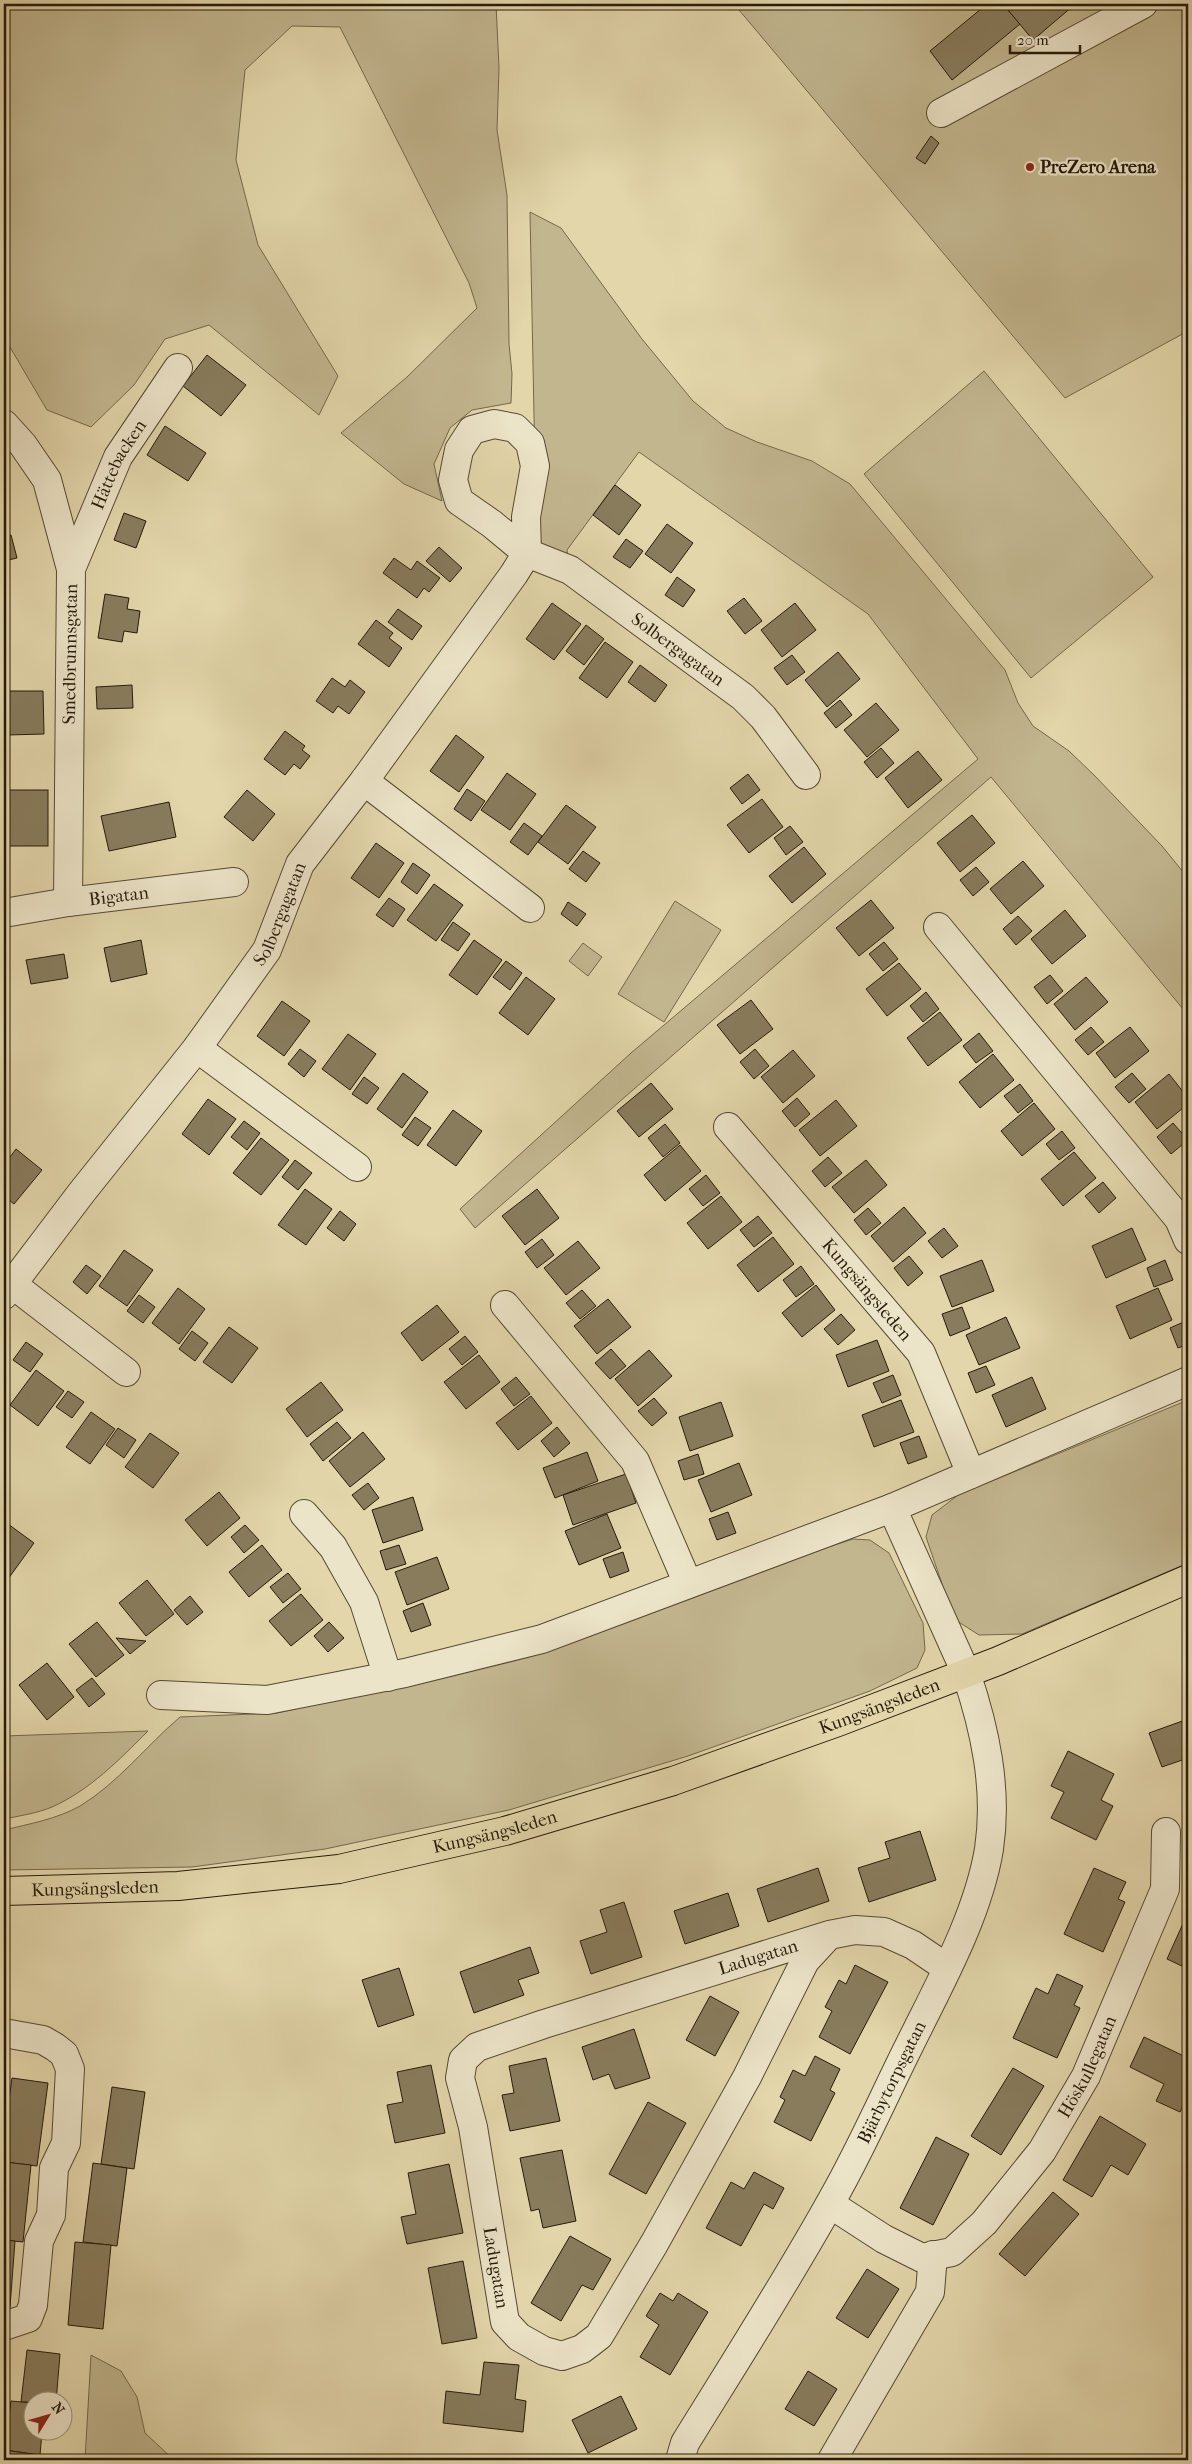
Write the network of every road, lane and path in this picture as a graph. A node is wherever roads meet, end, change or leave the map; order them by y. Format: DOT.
graph roads {
  1 [pos="1143,4"];
  2 [pos="941,113"];
  3 [pos="178,368"];
  4 [pos="4,424"];
  5 [pos="71,569"];
  6 [pos="806,775"];
  7 [pos="364,781"];
  8 [pos="234,882"];
  9 [pos="68,902"];
  10 [pos="530,908"];
  11 [pos="4,913"];
  12 [pos="938,927"];
  13 [pos="198,1048"];
  14 [pos="728,1127"];
  15 [pos="357,1167"];
  16 [pos="1188,1240"];
  17 [pos="8,1290"];
  18 [pos="505,1305"];
  19 [pos="126,1372"];
  20 [pos="1188,1381"];
  21 [pos="972,1474"];
  22 [pos="892,1508"];
  23 [pos="304,1514"];
  24 [pos="1188,1579"];
  25 [pos="688,1584"];
  26 [pos="966,1673"];
  27 [pos="388,1677"];
  28 [pos="161,1695"];
  29 [pos="1166,1832"];
  30 [pos="4,1891"];
  31 [pos="829,1935"];
  32 [pos="947,1968"];
  33 [pos="4,2033"];
  34 [pos="830,2204"];
  35 [pos="933,2256"];
  36 [pos="4,2326"];
  37 [pos="680,2460"];
  38 [pos="832,2460"];
  1 -- 2 [label="street"];
  3 -- 5 [label="street, Hättebacken"];
  4 -- 5 [label="street, Smedbrunnsgatan"];
  5 -- 9 [label="street, Smedbrunnsgatan"];
  6 -- 7 [label="street, Solbergagatan"];
  7 -- 10 [label="street"];
  7 -- 13 [label="street, Solbergagatan"];
  8 -- 9 [label="street, Bigatan"];
  9 -- 11 [label="street, Bigatan"];
  12 -- 16 [label="street"];
  13 -- 15 [label="street"];
  13 -- 17 [label="street, Solbergagatan"];
  14 -- 21 [label="street, Kungsängsleden"];
  17 -- 19 [label="street, Solbergagatan"];
  18 -- 25 [label="street"];
  20 -- 21 [label="street"];
  21 -- 22 [label="street"];
  22 -- 25 [label="street"];
  22 -- 26 [label="street"];
  23 -- 27 [label="street"];
  24 -- 26 [label="main road, Kungsängsleden"];
  25 -- 27 [label="street"];
  26 -- 30 [label="main road, Kungsängsleden"];
  26 -- 32 [label="street, Bjärbytorpsgatan"];
  27 -- 28 [label="street"];
  29 -- 35 [label="street, Höskullegatan"];
  31 -- 31 [label="street, Ladugatan"];
  31 -- 32 [label="street, Ladugatan"];
  32 -- 34 [label="street, Bjärbytorpsgatan"];
  33 -- 36 [label="street"];
  34 -- 35 [label="street, Höskullegatan"];
  34 -- 37 [label="street, Bjärbytorpsgatan"];
  35 -- 38 [label="street"];
}
